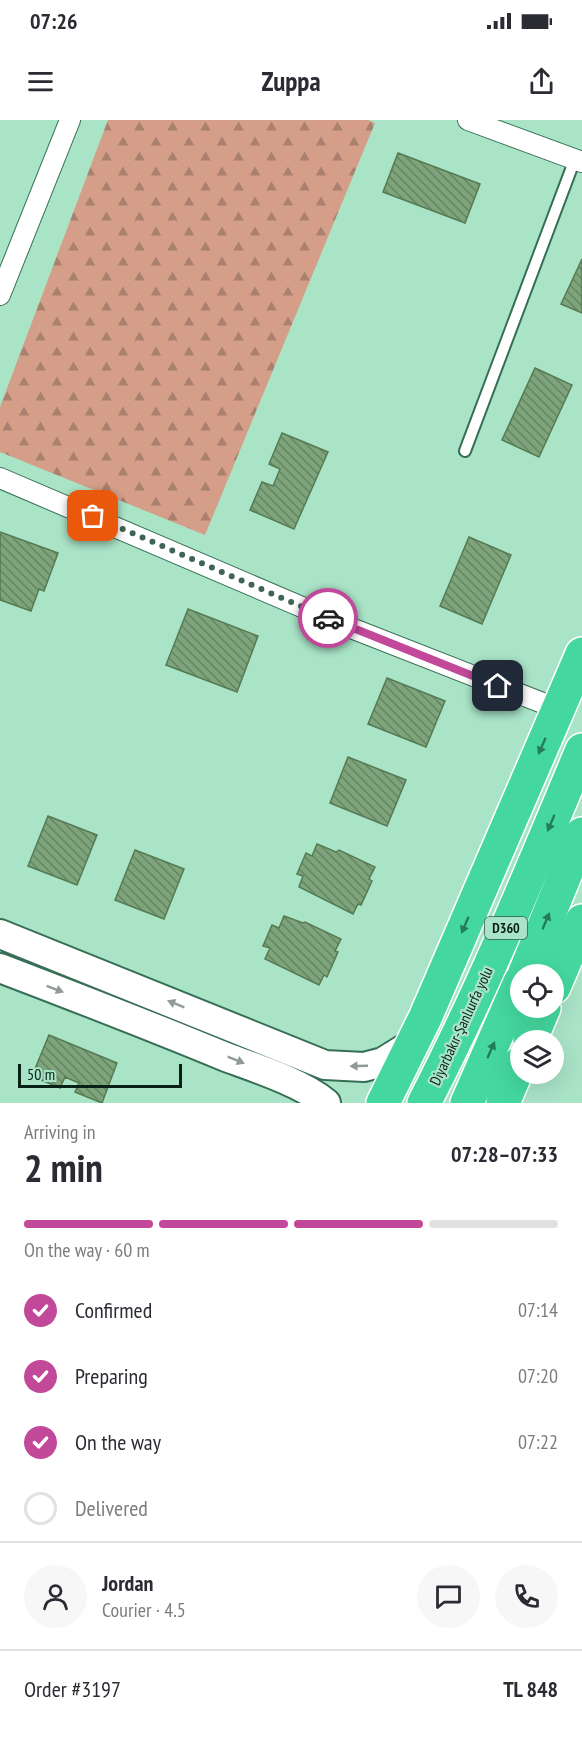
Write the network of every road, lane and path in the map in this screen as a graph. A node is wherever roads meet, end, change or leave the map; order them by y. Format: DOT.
graph roads {
  1 [pos="70,120"];
  2 [pos="468,120"];
  3 [pos="578,160"];
  4 [pos="0,295"];
  5 [pos="465,451"];
  6 [pos="0,478"];
  7 [pos="582,654"];
  8 [pos="558,709"];
  9 [pos="582,750"];
  10 [pos="582,834"];
  11 [pos="582,921"];
  12 [pos="0,934"];
  13 [pos="529,964"];
  14 [pos="564,964"];
  15 [pos="0,968"];
  16 [pos="510,1004"];
  17 [pos="412,1044"];
  18 [pos="511,1084"];
  19 [pos="326,1103"];
  20 [pos="383,1103"];
  21 [pos="424,1103"];
  22 [pos="466,1103"];
  23 [pos="503,1103"];
  1 -- 4 [label="street"];
  2 -- 3 [label="street"];
  3 -- 5 [label="lane"];
  6 -- 8 [label="street"];
  7 -- 8 [label="highway"];
  8 -- 17 [label="highway, one-way"];
  9 -- 21 [label="highway, Diyarbakır-Şanlıurfa yolu / D360, one-way"];
  13 -- 10 [label="highway, D360, one-way"];
  11 -- 14 [label="highway"];
  17 -- 12 [label="main road, one-way"];
  15 -- 19 [label="main road, one-way"];
  22 -- 16 [label="highway, one-way"];
  17 -- 20 [label="highway"];
  18 -- 23 [label="highway"];
}
